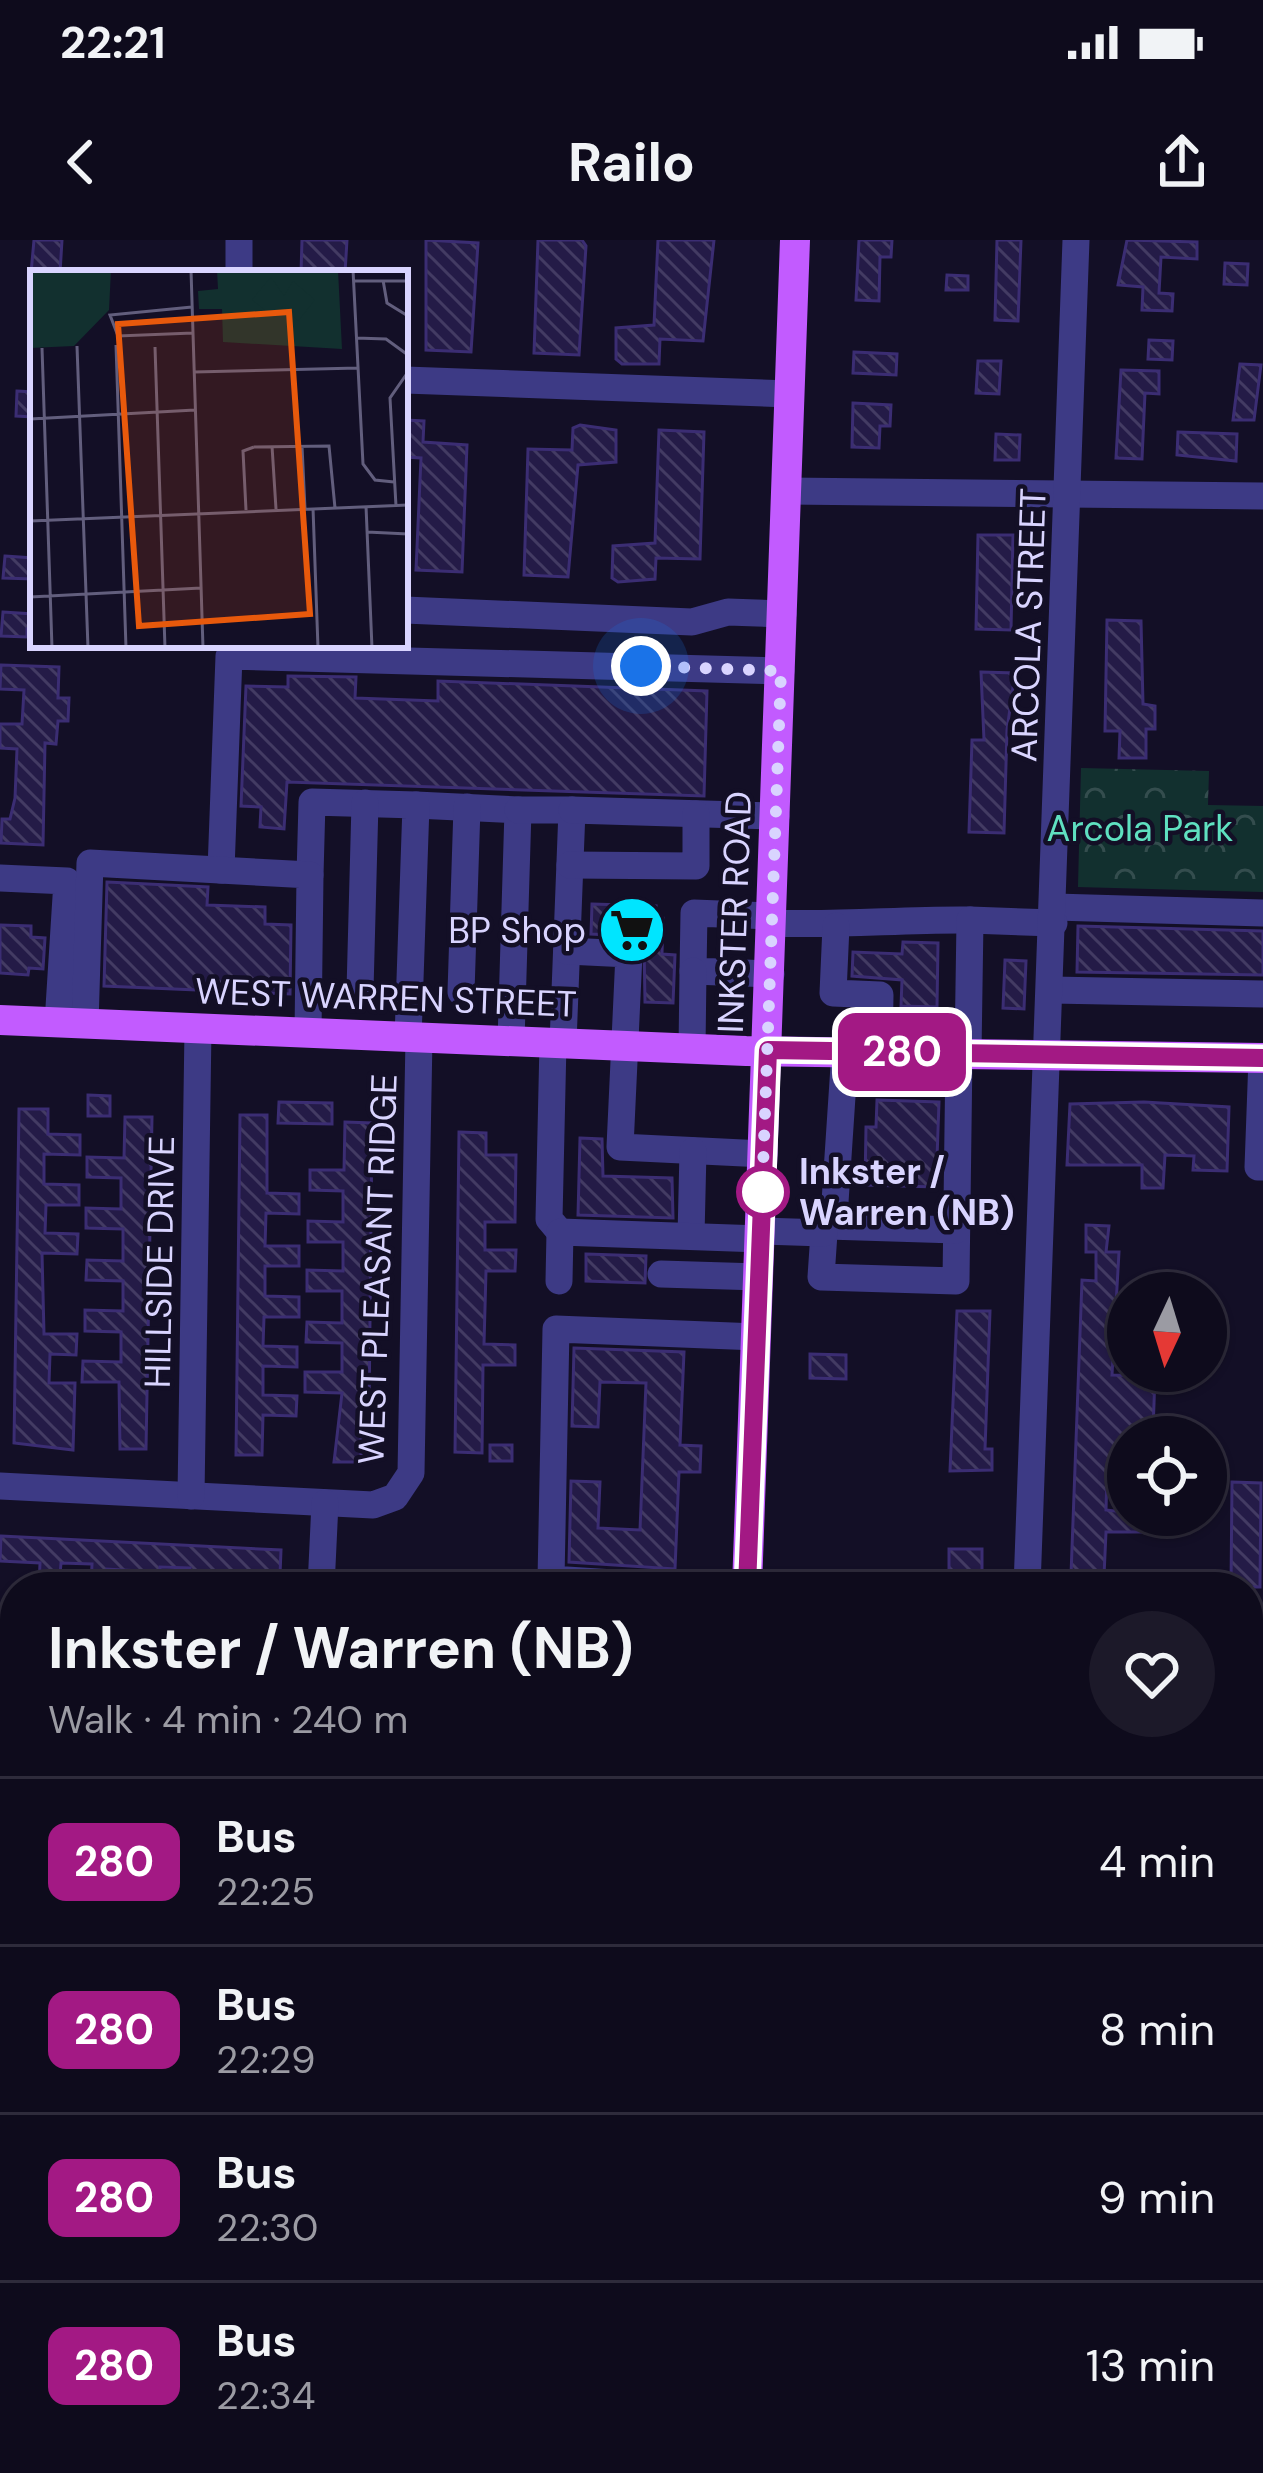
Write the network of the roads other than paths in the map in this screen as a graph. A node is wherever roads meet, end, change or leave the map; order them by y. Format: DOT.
graph roads {
  1 [pos="795,240"];
  2 [pos="1076,240"];
  3 [pos="408,380"];
  4 [pos="790,394"];
  5 [pos="787,491"];
  6 [pos="1069,493"];
  7 [pos="1263,496"];
  8 [pos="408,610"];
  9 [pos="783,614"];
  10 [pos="781,671"];
  11 [pos="365,803"];
  12 [pos="416,806"];
  13 [pos="467,807"];
  14 [pos="518,809"];
  15 [pos="572,810"];
  16 [pos="696,814"];
  17 [pos="776,816"];
  18 [pos="570,865"];
  19 [pos="221,870"];
  20 [pos="310,875"];
  21 [pos="0,878"];
  22 [pos="1263,913"];
  23 [pos="1055,915"];
  24 [pos="772,919"];
  25 [pos="970,920"];
  26 [pos="836,926"];
  27 [pos="567,951"];
  28 [pos="693,971"];
  29 [pos="771,974"];
  30 [pos="360,990"];
  31 [pos="1052,990"];
  32 [pos="461,992"];
  33 [pos="1263,994"];
  34 [pos="0,1021"];
  35 [pos="72,1023"];
  36 [pos="198,1028"];
  37 [pos="308,1034"];
  38 [pos="414,1038"];
  39 [pos="511,1041"];
  40 [pos="558,1043"];
  41 [pos="627,1046"];
  42 [pos="692,1049"];
  43 [pos="768,1050"];
  44 [pos="845,1052"];
  45 [pos="879,1052"];
  46 [pos="964,1053"];
  47 [pos="1050,1054"];
  48 [pos="1262,1058"];
  49 [pos="693,1151"];
  50 [pos="764,1154"];
  51 [pos="1263,1167"];
  52 [pos="826,1230"];
  53 [pos="956,1230"];
  54 [pos="560,1232"];
  55 [pos="761,1235"];
  56 [pos="691,1236"];
  57 [pos="661,1274"];
  58 [pos="759,1276"];
  59 [pos="559,1282"];
  60 [pos="757,1336"];
  61 [pos="0,1486"];
  62 [pos="191,1496"];
  63 [pos="326,1503"];
  64 [pos="322,1572"];
  65 [pos="551,1572"];
  66 [pos="748,1572"];
  67 [pos="1028,1572"];
  1 -- 4 [label="main road, INKSTER ROAD"];
  2 -- 6 [label="street, ARCOLA STREET"];
  3 -- 4 [label="street"];
  4 -- 5 [label="main road, INKSTER ROAD"];
  5 -- 6 [label="street"];
  5 -- 9 [label="main road, INKSTER ROAD"];
  6 -- 7 [label="street"];
  6 -- 23 [label="street, ARCOLA STREET"];
  8 -- 9 [label="street"];
  9 -- 10 [label="main road, INKSTER ROAD"];
  10 -- 17 [label="main road, INKSTER ROAD"];
  10 -- 19 [label="street"];
  11 -- 12 [label="street"];
  11 -- 20 [label="street"];
  11 -- 30 [label="street"];
  12 -- 13 [label="street"];
  12 -- 38 [label="street, WEST PLEASANT RIDGE"];
  13 -- 14 [label="street"];
  13 -- 32 [label="street"];
  14 -- 15 [label="street"];
  14 -- 39 [label="street"];
  15 -- 16 [label="street"];
  15 -- 18 [label="street"];
  16 -- 17 [label="street"];
  16 -- 18 [label="street"];
  17 -- 24 [label="main road, INKSTER ROAD"];
  18 -- 27 [label="street"];
  19 -- 20 [label="street"];
  19 -- 35 [label="street"];
  20 -- 37 [label="street"];
  21 -- 35 [label="street"];
  22 -- 23 [label="street"];
  23 -- 25 [label="street"];
  23 -- 31 [label="street, ARCOLA STREET"];
  24 -- 26 [label="street"];
  24 -- 28 [label="street"];
  24 -- 29 [label="main road, INKSTER ROAD"];
  25 -- 26 [label="street"];
  25 -- 46 [label="street"];
  26 -- 45 [label="street"];
  27 -- 40 [label="street"];
  27 -- 41 [label="street"];
  28 -- 29 [label="street"];
  28 -- 42 [label="street"];
  29 -- 43 [label="main road, INKSTER ROAD"];
  31 -- 33 [label="street"];
  31 -- 47 [label="street, ARCOLA STREET"];
  34 -- 35 [label="main road, WEST WARREN STREET"];
  35 -- 36 [label="main road, WEST WARREN STREET"];
  36 -- 37 [label="main road, WEST WARREN STREET"];
  36 -- 62 [label="street, HILLSIDE DRIVE"];
  37 -- 38 [label="main road, WEST WARREN STREET"];
  38 -- 39 [label="main road, WEST WARREN STREET"];
  38 -- 63 [label="street, WEST PLEASANT RIDGE"];
  39 -- 40 [label="main road, WEST WARREN STREET"];
  40 -- 41 [label="main road, WEST WARREN STREET"];
  40 -- 54 [label="street"];
  41 -- 42 [label="main road, WEST WARREN STREET"];
  41 -- 49 [label="street"];
  42 -- 43 [label="main road, WEST WARREN STREET"];
  43 -- 44 [label="main road, WEST WARREN STREET"];
  43 -- 50 [label="main road, INKSTER ROAD"];
  44 -- 45 [label="main road, WEST WARREN STREET"];
  44 -- 52 [label="street"];
  45 -- 46 [label="main road, WEST WARREN STREET"];
  46 -- 47 [label="main road, WEST WARREN STREET"];
  46 -- 53 [label="street"];
  47 -- 48 [label="main road, WEST WARREN STREET"];
  47 -- 67 [label="street, ARCOLA STREET"];
  48 -- 51 [label="street"];
  49 -- 50 [label="street"];
  49 -- 56 [label="street"];
  50 -- 55 [label="main road, INKSTER ROAD"];
  52 -- 53 [label="street"];
  52 -- 53 [label="street"];
  52 -- 55 [label="street"];
  54 -- 56 [label="street"];
  54 -- 59 [label="street"];
  55 -- 56 [label="street"];
  55 -- 58 [label="main road, INKSTER ROAD"];
  57 -- 58 [label="street"];
  58 -- 60 [label="main road, INKSTER ROAD"];
  60 -- 65 [label="street"];
  60 -- 66 [label="main road, INKSTER ROAD"];
  61 -- 62 [label="street, WEST PLEASANT RIDGE"];
  62 -- 63 [label="street, WEST PLEASANT RIDGE"];
  63 -- 64 [label="street"];
}
